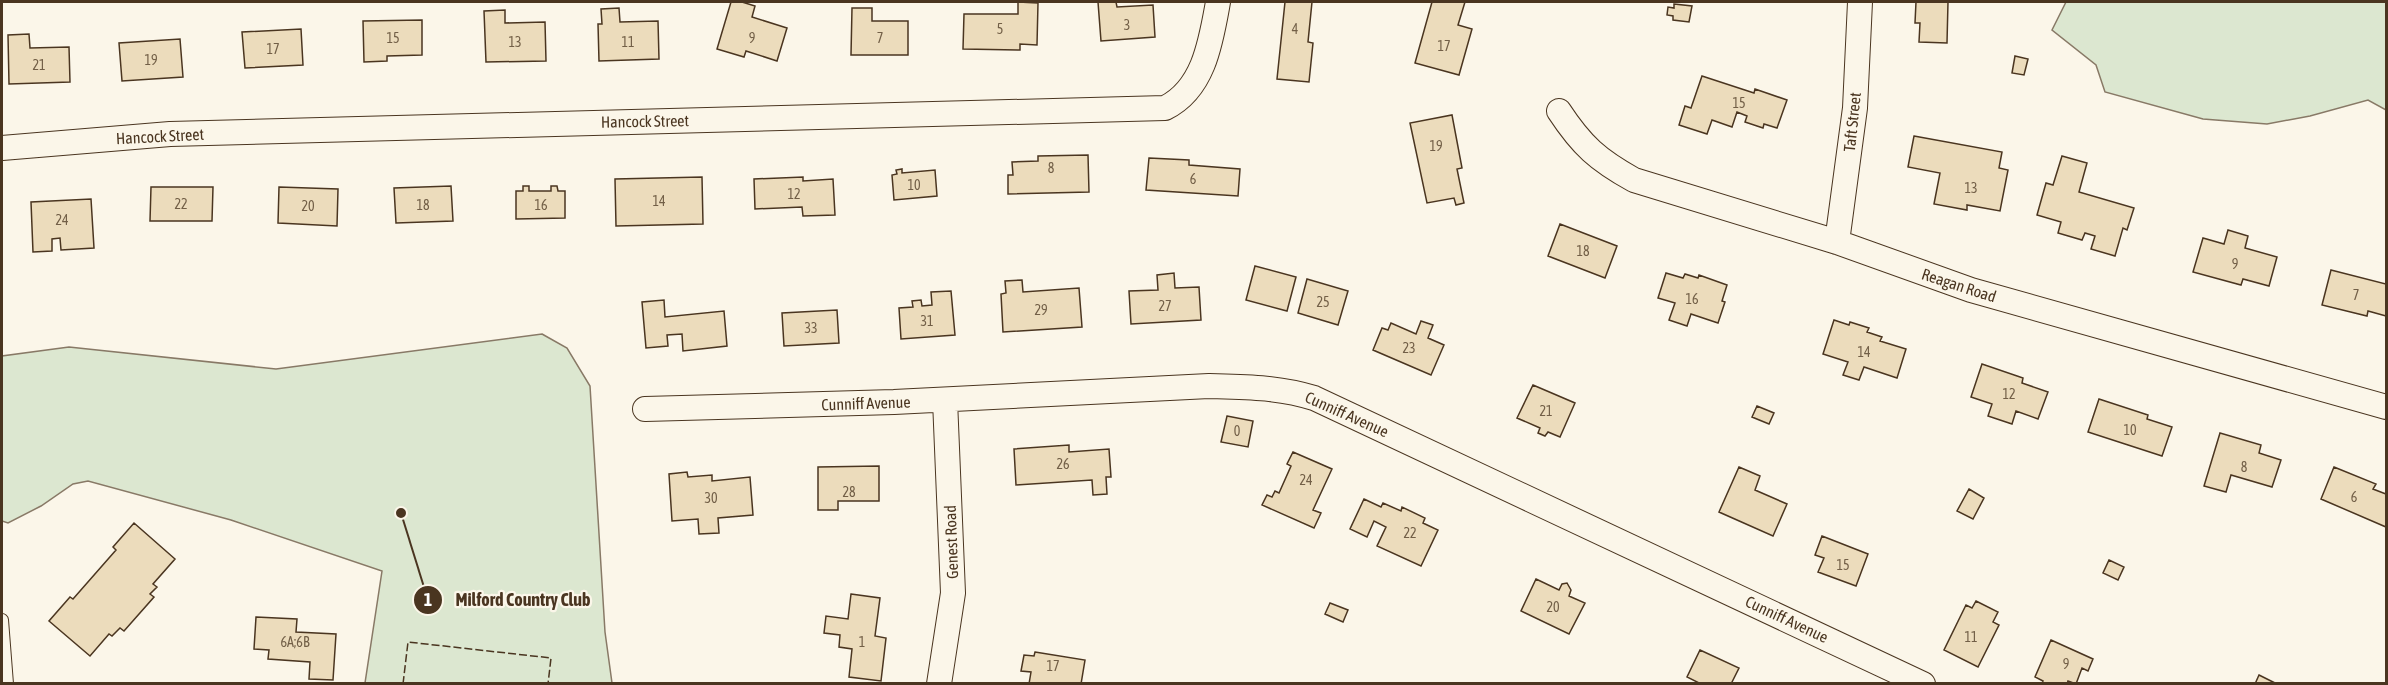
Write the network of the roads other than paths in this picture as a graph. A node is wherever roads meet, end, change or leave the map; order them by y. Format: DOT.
graph roads {
  1 [pos="1218,2"];
  2 [pos="1860,2"];
  3 [pos="1559,111"];
  4 [pos="2,148"];
  5 [pos="1837,242"];
  6 [pos="945,400"];
  7 [pos="2386,407"];
  8 [pos="645,409"];
  9 [pos="2,620"];
  10 [pos="7,684"];
  11 [pos="939,684"];
  12 [pos="1923,684"];
  1 -- 4 [label="street, Hancock Street"];
  2 -- 5 [label="street, Taft Street"];
  3 -- 5 [label="street, Reagan Road"];
  5 -- 7 [label="street, Reagan Road"];
  6 -- 8 [label="street, Cunniff Avenue"];
  6 -- 11 [label="street, Genest Road"];
  6 -- 12 [label="street, Cunniff Avenue"];
  9 -- 10 [label="lane"];
}
